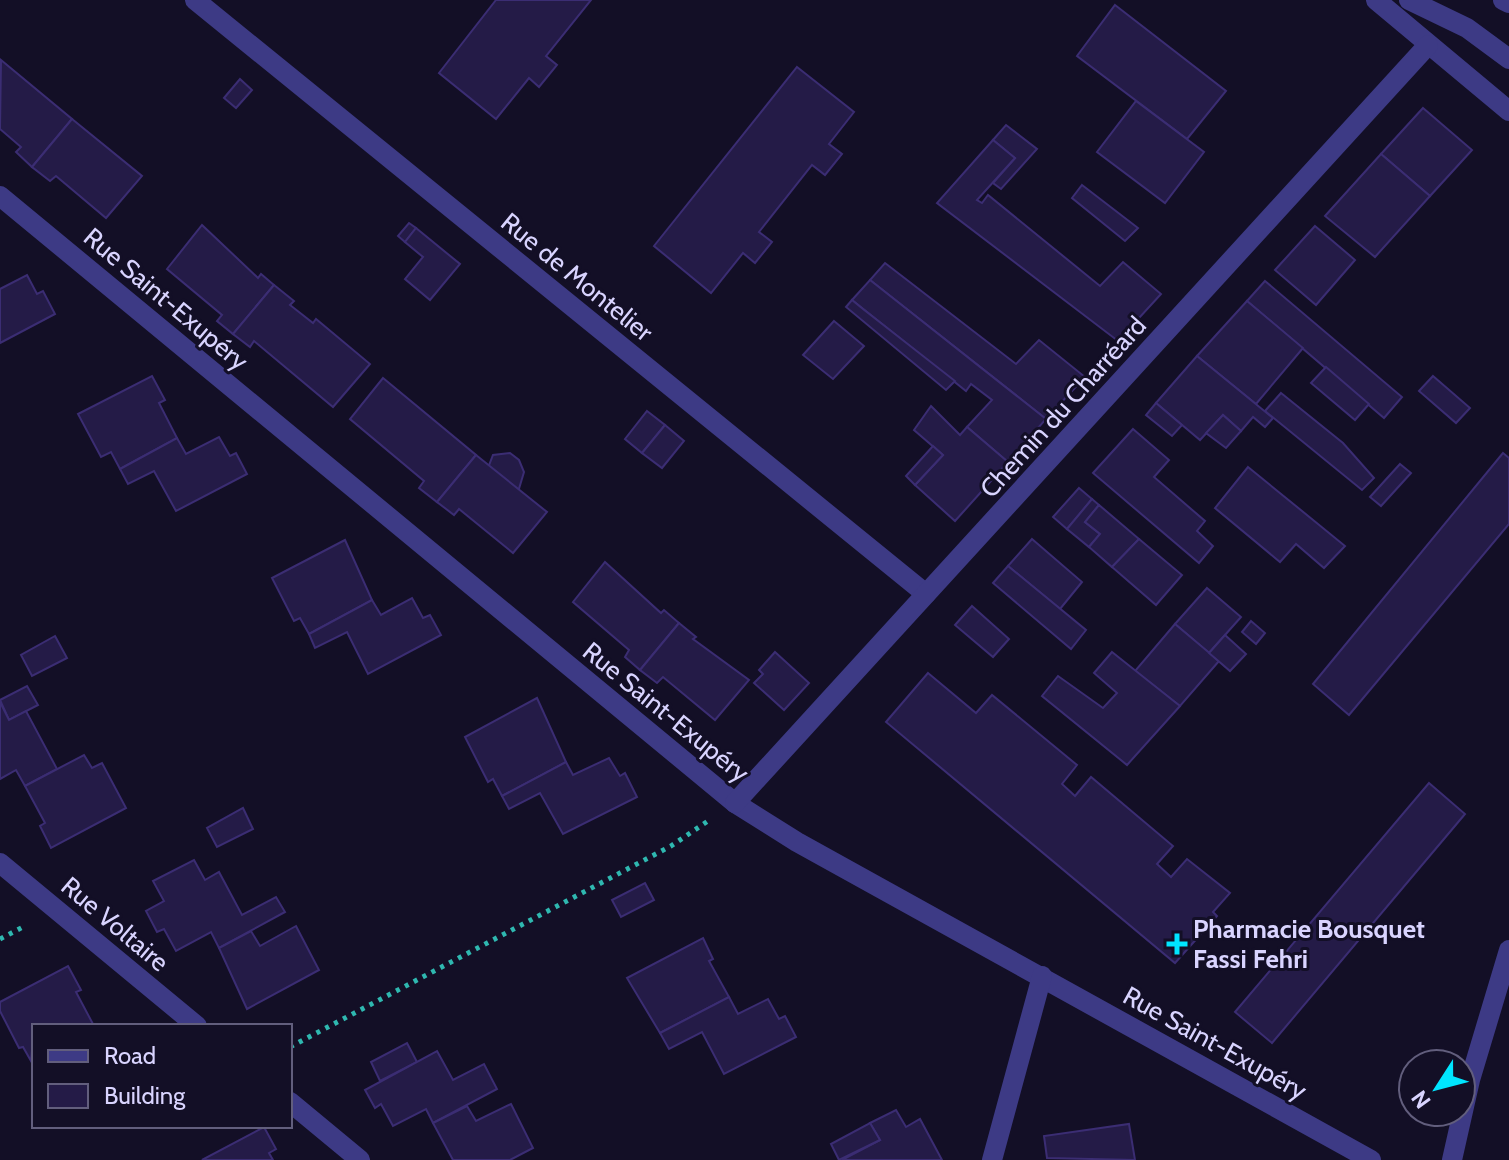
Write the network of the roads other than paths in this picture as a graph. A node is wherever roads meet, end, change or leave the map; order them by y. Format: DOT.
graph roads {
  1 [pos="195,0"];
  2 [pos="1376,0"];
  3 [pos="1409,0"];
  4 [pos="1503,0"];
  5 [pos="1509,3"];
  6 [pos="1428,45"];
  7 [pos="1509,59"];
  8 [pos="1509,111"];
  9 [pos="0,196"];
  10 [pos="926,594"];
  11 [pos="735,803"];
  12 [pos="0,863"];
  13 [pos="1509,950"];
  14 [pos="1042,976"];
  15 [pos="195,1024"];
  16 [pos="292,1104"];
  17 [pos="360,1160"];
  18 [pos="992,1160"];
  19 [pos="1371,1160"];
  20 [pos="1452,1160"];
  1 -- 10 [label="street, Rue de Montelier"];
  2 -- 6 [label="street"];
  3 -- 7 [label="street"];
  4 -- 5 [label="street"];
  6 -- 8 [label="street"];
  6 -- 10 [label="street, Chemin du Charréard"];
  9 -- 11 [label="street, Rue Saint-Exupéry"];
  10 -- 11 [label="street, Chemin du Charréard"];
  11 -- 14 [label="street, Rue Saint-Exupéry"];
  12 -- 15 [label="street, Rue Voltaire"];
  13 -- 20 [label="street"];
  14 -- 18 [label="street"];
  14 -- 19 [label="street, Rue Saint-Exupéry"];
  16 -- 17 [label="street"];
}
